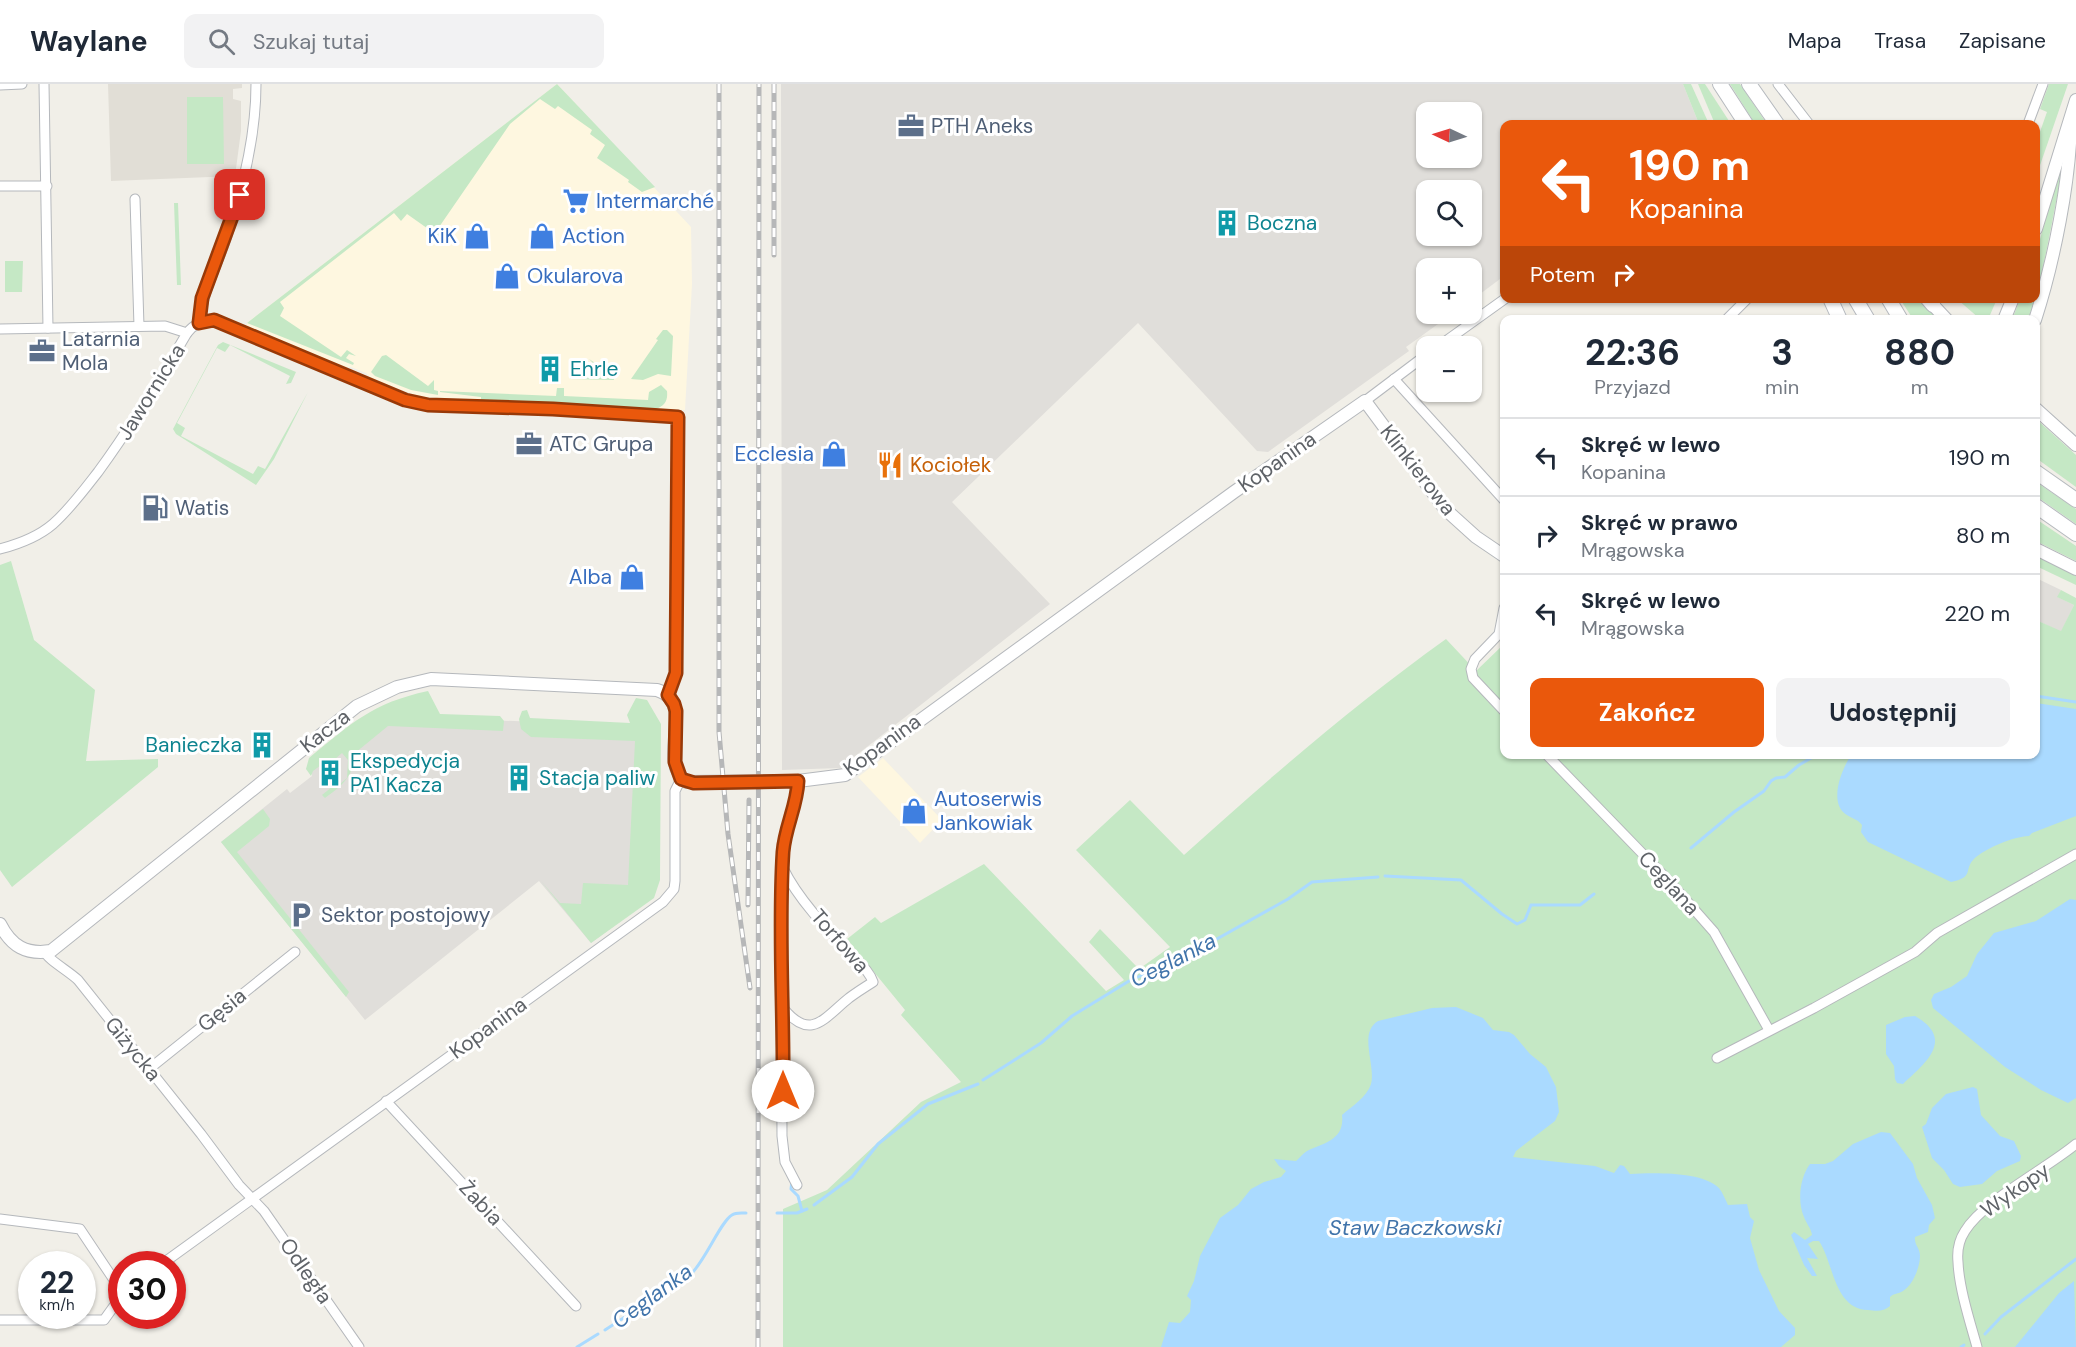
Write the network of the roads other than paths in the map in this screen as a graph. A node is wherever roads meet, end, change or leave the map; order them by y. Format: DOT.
graph roads {
  1 [pos="22,84"];
  2 [pos="44,84"];
  3 [pos="256,84"];
  4 [pos="1720,84"];
  5 [pos="1749,84"];
  6 [pos="1778,84"];
  7 [pos="2043,84"];
  8 [pos="0,85"];
  9 [pos="2076,100"];
  10 [pos="1743,120"];
  11 [pos="1774,120"];
  12 [pos="1806,120"];
  13 [pos="2030,120"];
  14 [pos="2073,120"];
  15 [pos="0,186"];
  16 [pos="47,186"];
  17 [pos="135,199"];
  18 [pos="2040,215"];
  19 [pos="2040,301"];
  20 [pos="1500,302"];
  21 [pos="1743,303"];
  22 [pos="1932,303"];
  23 [pos="1731,315"];
  24 [pos="1943,315"];
  25 [pos="199,323"];
  26 [pos="139,326"];
  27 [pos="48,328"];
  28 [pos="0,329"];
  29 [pos="187,333"];
  30 [pos="1453,336"];
  31 [pos="1416,363"];
  32 [pos="1394,379"];
  33 [pos="1365,401"];
  34 [pos="2040,413"];
  35 [pos="2076,445"];
  36 [pos="2040,475"];
  37 [pos="1500,496"];
  38 [pos="2076,500"];
  39 [pos="2040,509"];
  40 [pos="2076,534"];
  41 [pos="0,549"];
  42 [pos="2040,551"];
  43 [pos="1500,552"];
  44 [pos="2076,568"];
  45 [pos="1500,629"];
  46 [pos="668,695"];
  47 [pos="1500,707"];
  48 [pos="1551,759"];
  49 [pos="681,779"];
  50 [pos="798,781"];
  51 [pos="2076,854"];
  52 [pos="783,868"];
  53 [pos="0,924"];
  54 [pos="45,952"];
  55 [pos="295,952"];
  56 [pos="783,1008"];
  57 [pos="1769,1030"];
  58 [pos="1717,1058"];
  59 [pos="149,1069"];
  60 [pos="386,1101"];
  61 [pos="2076,1144"];
  62 [pos="797,1185"];
  63 [pos="251,1198"];
  64 [pos="0,1219"];
  65 [pos="180,1251"];
  66 [pos="108,1272"];
  67 [pos="576,1306"];
  68 [pos="108,1314"];
  69 [pos="0,1320"];
  70 [pos="359,1347"];
  71 [pos="1977,1347"];
  1 -- 8 [label="street"];
  2 -- 16 [label="street"];
  3 -- 25 [label="street, Jawornicka"];
  4 -- 10 [label="main road"];
  5 -- 11 [label="main road"];
  6 -- 12 [label="street"];
  7 -- 13 [label="street"];
  9 -- 14 [label="street"];
  14 -- 18 [label="street"];
  14 -- 19 [label="street"];
  15 -- 16 [label="street"];
  16 -- 27 [label="street"];
  17 -- 26 [label="street"];
  20 -- 30 [label="street"];
  21 -- 23 [label="street"];
  22 -- 24 [label="street"];
  25 -- 29 [label="street, Jawornicka"];
  25 -- 46 [label="street"];
  26 -- 27 [label="street"];
  26 -- 29 [label="street"];
  27 -- 28 [label="street"];
  29 -- 41 [label="street, Jawornicka"];
  31 -- 32 [label="street, Kopanina"];
  32 -- 33 [label="street, Kopanina"];
  32 -- 37 [label="street"];
  33 -- 43 [label="street, Klinkierowa"];
  33 -- 50 [label="street, Kopanina"];
  34 -- 35 [label="street"];
  36 -- 38 [label="main road"];
  39 -- 40 [label="main road"];
  42 -- 44 [label="street"];
  45 -- 47 [label="street"];
  46 -- 49 [label="street"];
  46 -- 54 [label="street, Kacza"];
  48 -- 57 [label="street, Ceglana"];
  49 -- 50 [label="street, Kopanina"];
  49 -- 60 [label="street, Kopanina"];
  50 -- 52 [label="street"];
  51 -- 57 [label="street"];
  52 -- 56 [label="street"];
  52 -- 56 [label="street, Torfowa"];
  53 -- 54 [label="street, Giżycka"];
  54 -- 59 [label="street, Giżycka"];
  55 -- 59 [label="street, Gęsia"];
  56 -- 62 [label="street"];
  57 -- 58 [label="street"];
  59 -- 63 [label="street, Giżycka"];
  60 -- 63 [label="street, Kopanina"];
  60 -- 67 [label="street, Żabia"];
  61 -- 71 [label="street, Wykopy"];
  63 -- 65 [label="street, Kopanina"];
  63 -- 70 [label="street, Odległa"];
  64 -- 66 [label="street"];
  68 -- 69 [label="street"];
}
